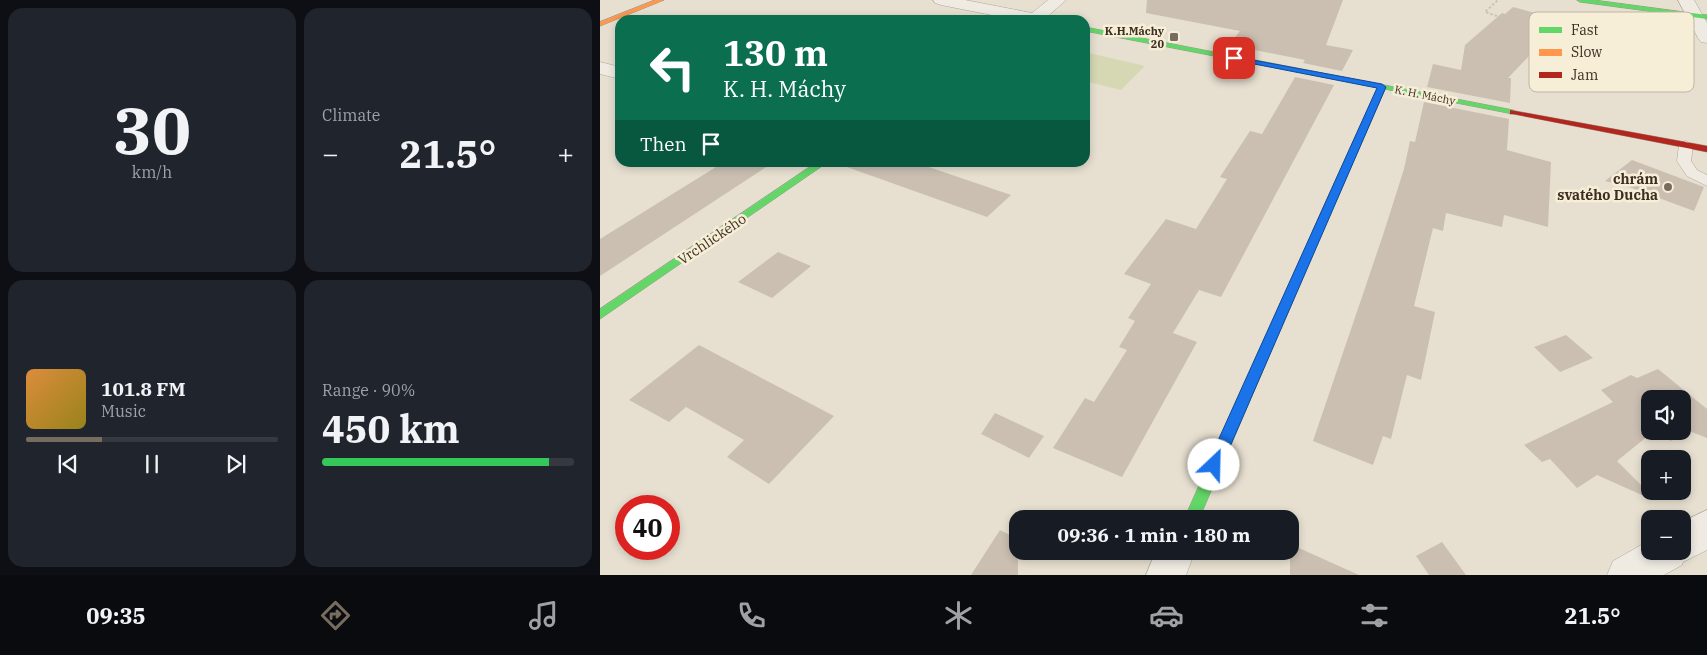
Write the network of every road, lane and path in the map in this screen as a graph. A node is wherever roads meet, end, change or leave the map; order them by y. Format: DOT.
graph roads {
  1 [pos="661,0"];
  2 [pos="941,0"];
  3 [pos="1058,0"];
  4 [pos="1498,0"];
  5 [pos="1580,0"];
  6 [pos="1686,0"];
  7 [pos="1671,12"];
  8 [pos="623,15"];
  9 [pos="1013,15"];
  10 [pos="1042,15"];
  11 [pos="1497,16"];
  12 [pos="1701,16"];
  13 [pos="615,18"];
  14 [pos="600,24"];
  15 [pos="1090,30"];
  16 [pos="1707,38"];
  17 [pos="600,68"];
  18 [pos="615,71"];
  19 [pos="1382,87"];
  20 [pos="1686,145"];
  21 [pos="1707,149"];
  22 [pos="817,167"];
  23 [pos="1707,182"];
  24 [pos="600,315"];
  25 [pos="1194,510"];
  26 [pos="1707,529"];
  27 [pos="1691,538"];
  28 [pos="1172,560"];
  29 [pos="1653,560"];
  30 [pos="1166,575"];
  31 [pos="1627,575"];
  1 -- 8 [label="street"];
  2 -- 9 [label="street"];
  3 -- 10 [label="street"];
  4 -- 11 [label="path"];
  5 -- 7 [label="street"];
  6 -- 12 [label="street"];
  12 -- 16 [label="street"];
  13 -- 14 [label="street"];
  15 -- 19 [label="street, K. H. Máchy"];
  17 -- 18 [label="street"];
  19 -- 20 [label="street, K. H. Máchy"];
  19 -- 25 [label="street"];
  20 -- 21 [label="street, K. H. Máchy"];
  20 -- 23 [label="lane"];
  22 -- 24 [label="street, Vrchlického"];
  26 -- 27 [label="street"];
  28 -- 30 [label="street"];
  29 -- 31 [label="street"];
}
